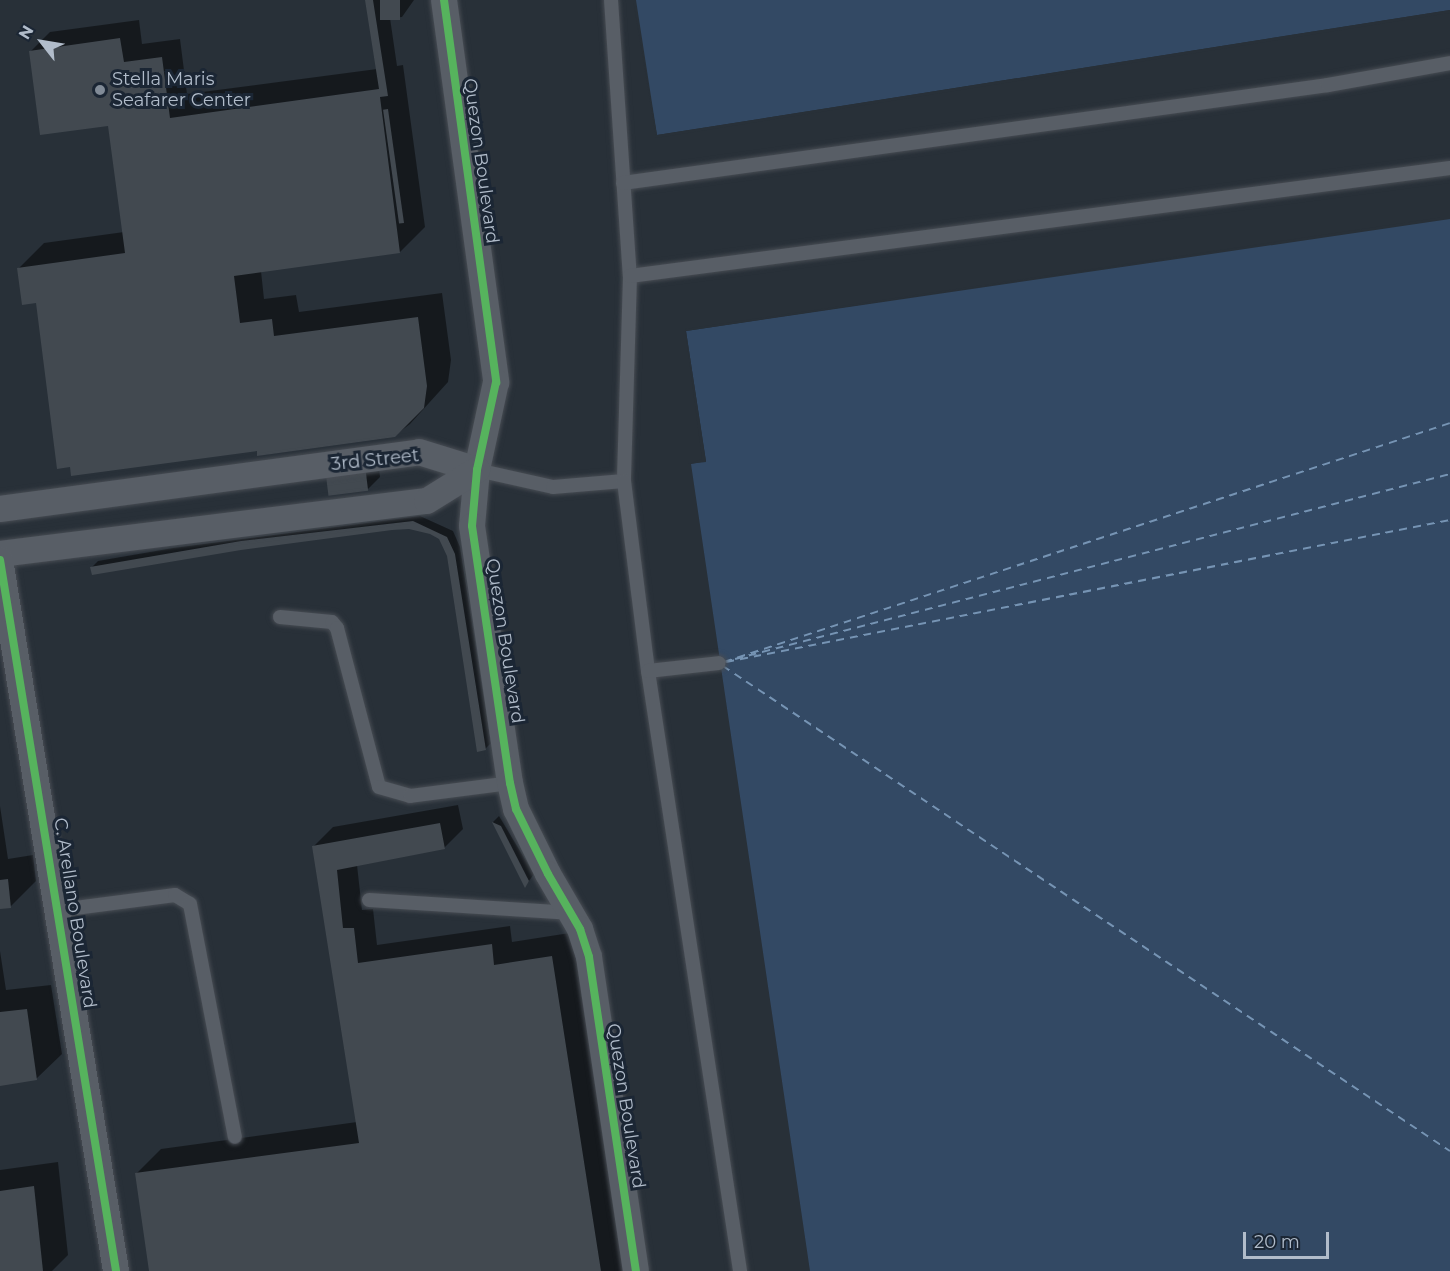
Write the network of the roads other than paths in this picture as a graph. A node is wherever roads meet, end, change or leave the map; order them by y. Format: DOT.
graph roads {
  1 [pos="444,0"];
  2 [pos="611,0"];
  3 [pos="1450,63"];
  4 [pos="1450,168"];
  5 [pos="623,183"];
  6 [pos="630,276"];
  7 [pos="477,471"];
  8 [pos="624,481"];
  9 [pos="0,509"];
  10 [pos="0,554"];
  11 [pos="0,560"];
  12 [pos="280,617"];
  13 [pos="719,663"];
  14 [pos="648,671"];
  15 [pos="510,783"];
  16 [pos="369,900"];
  17 [pos="60,910"];
  18 [pos="570,913"];
  19 [pos="235,1137"];
  20 [pos="116,1271"];
  21 [pos="636,1271"];
  22 [pos="740,1271"];
  1 -- 7 [label="street, Quezon Boulevard"];
  2 -- 5 [label="lane"];
  3 -- 5 [label="lane"];
  4 -- 6 [label="lane"];
  5 -- 6 [label="lane"];
  6 -- 8 [label="lane"];
  7 -- 8 [label="lane"];
  7 -- 9 [label="street, 3rd Street"];
  7 -- 10 [label="street"];
  7 -- 15 [label="street, Quezon Boulevard"];
  8 -- 14 [label="lane"];
  11 -- 17 [label="street, C. Arellano Boulevard"];
  12 -- 15 [label="lane"];
  13 -- 14 [label="lane"];
  14 -- 22 [label="lane"];
  15 -- 18 [label="street, Quezon Boulevard"];
  16 -- 18 [label="lane"];
  17 -- 19 [label="lane"];
  17 -- 20 [label="street, C. Arellano Boulevard"];
  18 -- 21 [label="street, Quezon Boulevard"];
}
